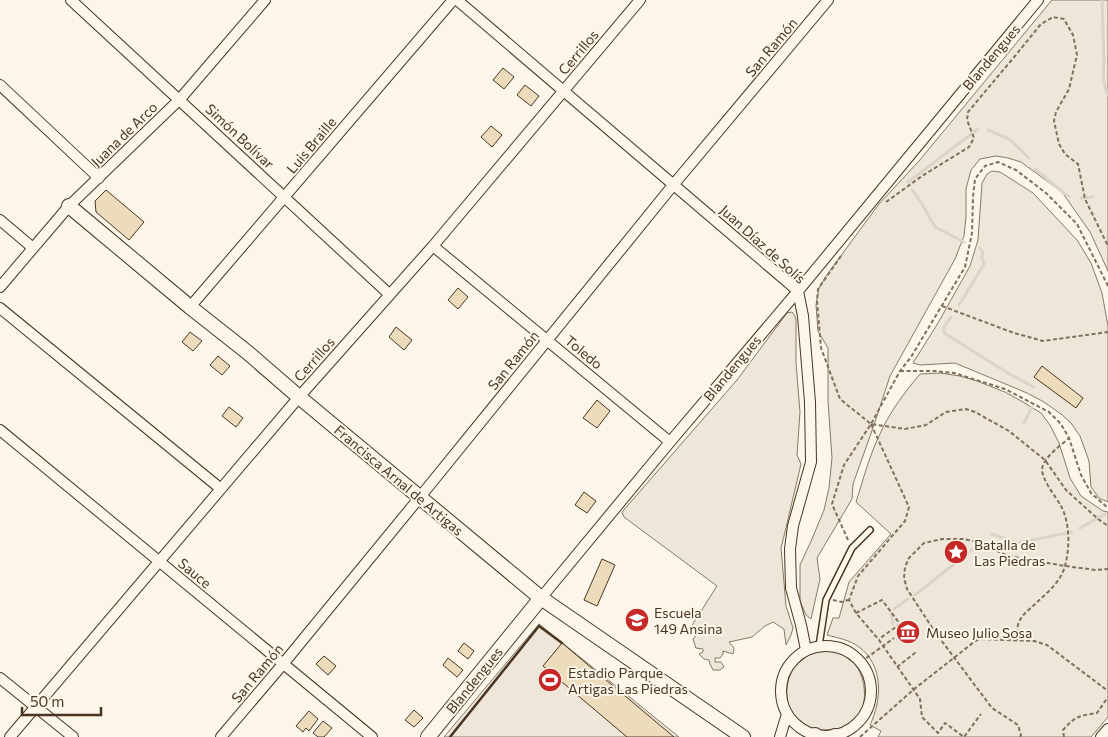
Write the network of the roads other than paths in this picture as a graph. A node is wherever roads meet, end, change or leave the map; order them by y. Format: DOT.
graph roads {
  1 [pos="71,0"];
  2 [pos="453,0"];
  3 [pos="457,0"];
  4 [pos="640,0"];
  5 [pos="828,0"];
  6 [pos="1038,0"];
  7 [pos="261,1"];
  8 [pos="0,85"];
  9 [pos="563,90"];
  10 [pos="180,100"];
  11 [pos="99,178"];
  12 [pos="674,184"];
  13 [pos="285,197"];
  14 [pos="69,206"];
  15 [pos="0,220"];
  16 [pos="433,246"];
  17 [pos="33,248"];
  18 [pos="0,287"];
  19 [pos="798,291"];
  20 [pos="390,294"];
  21 [pos="190,307"];
  22 [pos="0,308"];
  23 [pos="547,340"];
  24 [pos="300,398"];
  25 [pos="0,430"];
  26 [pos="670,442"];
  27 [pos="221,488"];
  28 [pos="420,497"];
  29 [pos="870,530"];
  30 [pos="159,561"];
  31 [pos="541,598"];
  32 [pos="819,646"];
  33 [pos="806,650"];
  34 [pos="283,664"];
  35 [pos="0,678"];
  36 [pos="36,706"];
  37 [pos="787,714"];
  38 [pos="1108,728"];
  39 [pos="815,736"];
  40 [pos="835,736"];
  41 [pos="10,737"];
  42 [pos="73,737"];
  43 [pos="221,737"];
  44 [pos="372,737"];
  45 [pos="428,737"];
  46 [pos="743,737"];
  47 [pos="780,737"];
  48 [pos="1101,737"];
  1 -- 10 [label="street, Simón Bolívar"];
  2 -- 13 [label="street, Luis Braille"];
  3 -- 9 [label="street, Juan Díaz de Solís"];
  4 -- 9 [label="street, Cerrillos"];
  5 -- 12 [label="street, San Ramón"];
  6 -- 19 [label="street, Blandengues"];
  7 -- 10 [label="street, Juana de Arco"];
  8 -- 11 [label="street"];
  9 -- 12 [label="street, Juan Díaz de Solís"];
  9 -- 16 [label="street, Cerrillos"];
  10 -- 11 [label="street, Juana de Arco"];
  10 -- 13 [label="street, Simón Bolívar"];
  11 -- 14 [label="street, Juana de Arco"];
  12 -- 19 [label="street, Juan Díaz de Solís"];
  12 -- 23 [label="street, San Ramón"];
  13 -- 20 [label="street, Simón Bolívar"];
  13 -- 21 [label="street, Luis Braille"];
  14 -- 17 [label="street, Juana de Arco"];
  14 -- 21 [label="street, Francisca Arnal de Artigas"];
  15 -- 17 [label="street"];
  16 -- 20 [label="street, Cerrillos"];
  16 -- 23 [label="street, Toledo"];
  17 -- 18 [label="street, Juana de Arco"];
  19 -- 26 [label="street, Blandengues"];
  19 -- 33 [label="street, Juan Díaz de Solís"];
  20 -- 24 [label="street, Cerrillos"];
  21 -- 24 [label="street, Francisca Arnal de Artigas"];
  22 -- 27 [label="street"];
  23 -- 26 [label="street, Toledo"];
  23 -- 28 [label="street, San Ramón"];
  24 -- 27 [label="street, Cerrillos"];
  24 -- 28 [label="street, Francisca Arnal de Artigas"];
  25 -- 30 [label="street, Sauce"];
  26 -- 31 [label="street, Blandengues"];
  27 -- 30 [label="street, Cerrillos"];
  28 -- 31 [label="street, Francisca Arnal de Artigas"];
  28 -- 34 [label="street, San Ramón"];
  29 -- 32 [label="lane"];
  30 -- 34 [label="street, Sauce"];
  30 -- 36 [label="street, Cerrillos"];
  31 -- 45 [label="street, Blandengues"];
  31 -- 46 [label="street, Francisca Arnal de Artigas"];
  32 -- 33 [label="street"];
  32 -- 40 [label="street"];
  33 -- 37 [label="street"];
  34 -- 43 [label="street, San Ramón"];
  34 -- 44 [label="street, Sauce"];
  35 -- 36 [label="street"];
  36 -- 41 [label="street, Cerrillos"];
  36 -- 42 [label="street"];
  37 -- 39 [label="street"];
  37 -- 47 [label="street"];
  38 -- 48 [label="street"];
  39 -- 40 [label="street"];
}
